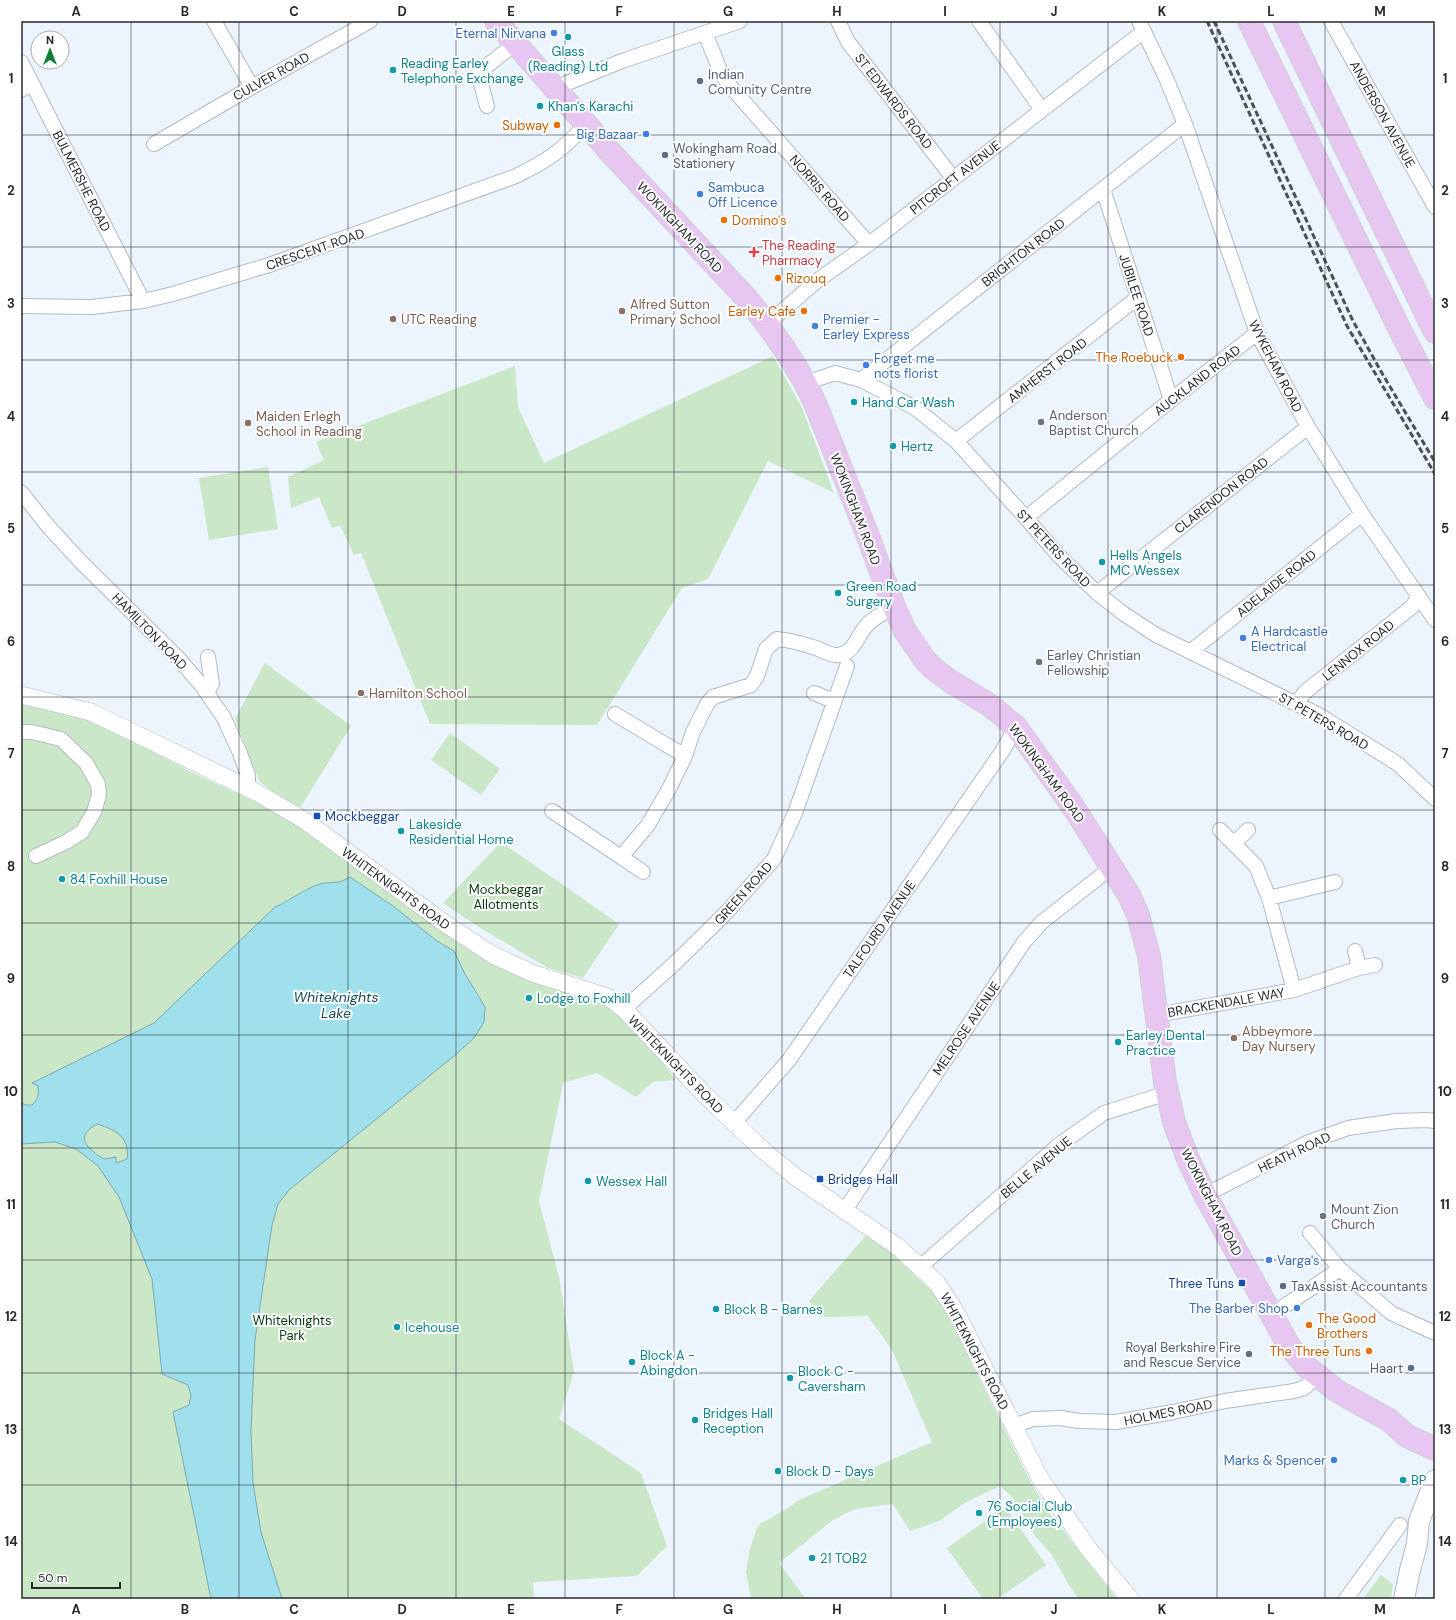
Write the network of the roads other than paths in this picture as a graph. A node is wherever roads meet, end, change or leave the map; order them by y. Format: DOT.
graph roads {
  1 [pos="214,21"];
  2 [pos="370,21"];
  3 [pos="496,21"];
  4 [pos="740,21"];
  5 [pos="838,21"];
  6 [pos="979,21"];
  7 [pos="1249,21"];
  8 [pos="1284,21"];
  9 [pos="1331,21"];
  10 [pos="1141,26"];
  11 [pos="705,33"];
  12 [pos="516,43"];
  13 [pos="21,62"];
  14 [pos="27,87"];
  15 [pos="252,87"];
  16 [pos="555,88"];
  17 [pos="487,106"];
  18 [pos="1042,110"];
  19 [pos="586,124"];
  20 [pos="1185,124"];
  21 [pos="154,144"];
  22 [pos="953,178"];
  23 [pos="1103,189"];
  24 [pos="1435,207"];
  25 [pos="869,244"];
  26 [pos="1137,298"];
  27 [pos="143,301"];
  28 [pos="21,306"];
  29 [pos="767,324"];
  30 [pos="1435,332"];
  31 [pos="1257,333"];
  32 [pos="862,380"];
  33 [pos="806,383"];
  34 [pos="1435,398"];
  35 [pos="1170,400"];
  36 [pos="1308,427"];
  37 [pos="956,441"];
  38 [pos="21,492"];
  39 [pos="1362,514"];
  40 [pos="1026,518"];
  41 [pos="1097,593"];
  42 [pos="1418,596"];
  43 [pos="894,607"];
  44 [pos="1435,620"];
  45 [pos="1190,652"];
  46 [pos="208,657"];
  47 [pos="847,666"];
  48 [pos="207,693"];
  49 [pos="814,693"];
  50 [pos="21,695"];
  51 [pos="834,701"];
  52 [pos="1297,703"];
  53 [pos="614,714"];
  54 [pos="1016,727"];
  55 [pos="21,732"];
  56 [pos="685,756"];
  57 [pos="248,788"];
  58 [pos="1435,799"];
  59 [pos="552,811"];
  60 [pos="1220,830"];
  61 [pos="1248,830"];
  62 [pos="1234,843"];
  63 [pos="36,856"];
  64 [pos="621,857"];
  65 [pos="1112,867"];
  66 [pos="643,872"];
  67 [pos="1335,882"];
  68 [pos="1269,898"];
  69 [pos="1355,951"];
  70 [pos="1375,965"];
  71 [pos="1359,968"];
  72 [pos="1294,990"];
  73 [pos="624,1009"];
  74 [pos="1157,1015"];
  75 [pos="1167,1093"];
  76 [pos="1435,1121"];
  77 [pos="734,1123"];
  78 [pos="1206,1195"];
  79 [pos="845,1210"];
  80 [pos="1310,1233"];
  81 [pos="920,1267"];
  82 [pos="1340,1269"];
  83 [pos="1271,1315"];
  84 [pos="1435,1333"];
  85 [pos="1317,1376"];
  86 [pos="1388,1420"];
  87 [pos="1014,1426"];
  88 [pos="1435,1435"];
  89 [pos="1435,1449"];
  90 [pos="1435,1480"];
  91 [pos="1435,1513"];
  92 [pos="1400,1525"];
  93 [pos="1418,1544"];
  94 [pos="1130,1599"];
  95 [pos="1346,1599"];
  96 [pos="1404,1599"];
  1 -- 15 [label="street"];
  2 -- 15 [label="street, CULVER ROAD"];
  3 -- 12 [label="main road, WOKINGHAM ROAD"];
  4 -- 11 [label="street"];
  5 -- 22 [label="street, ST EDWARDS ROAD"];
  6 -- 18 [label="street"];
  7 -- 34 [label="main road"];
  8 -- 30 [label="main road"];
  9 -- 24 [label="street, ANDERSON AVENUE"];
  10 -- 18 [label="street, PITCROFT AVENUE"];
  10 -- 20 [label="street, WYKEHAM ROAD"];
  11 -- 16 [label="street"];
  11 -- 25 [label="street, NORRIS ROAD"];
  12 -- 16 [label="main road, WOKINGHAM ROAD"];
  12 -- 17 [label="street"];
  13 -- 14 [label="street, BULMERSHE ROAD"];
  14 -- 27 [label="street, BULMERSHE ROAD"];
  15 -- 21 [label="street, CULVER ROAD"];
  16 -- 19 [label="main road, WOKINGHAM ROAD"];
  18 -- 22 [label="street, PITCROFT AVENUE"];
  19 -- 27 [label="street, CRESCENT ROAD"];
  19 -- 29 [label="main road, WOKINGHAM ROAD"];
  20 -- 23 [label="street, BRIGHTON ROAD"];
  20 -- 31 [label="street, WYKEHAM ROAD"];
  22 -- 25 [label="street, PITCROFT AVENUE"];
  23 -- 26 [label="street, JUBILEE ROAD"];
  23 -- 32 [label="street, BRIGHTON ROAD"];
  25 -- 29 [label="street, PITCROFT AVENUE"];
  26 -- 35 [label="street, JUBILEE ROAD"];
  26 -- 37 [label="street, AMHERST ROAD"];
  27 -- 28 [label="street, CRESCENT ROAD"];
  29 -- 33 [label="main road, WOKINGHAM ROAD"];
  31 -- 35 [label="street, AUCKLAND ROAD"];
  31 -- 36 [label="street, WYKEHAM ROAD"];
  32 -- 33 [label="street, ST PETERS ROAD"];
  32 -- 37 [label="street, ST PETERS ROAD"];
  33 -- 43 [label="main road, WOKINGHAM ROAD"];
  35 -- 40 [label="street, AUCKLAND ROAD"];
  36 -- 39 [label="street, WYKEHAM ROAD"];
  36 -- 41 [label="street, CLARENDON ROAD"];
  37 -- 40 [label="street, ST PETERS ROAD"];
  38 -- 48 [label="street, HAMILTON ROAD"];
  39 -- 42 [label="street, WYKEHAM ROAD"];
  39 -- 45 [label="street, ADELAIDE ROAD"];
  40 -- 41 [label="street, ST PETERS ROAD"];
  41 -- 45 [label="street, ST PETERS ROAD"];
  42 -- 44 [label="street, WYKEHAM ROAD"];
  42 -- 52 [label="street, LENNOX ROAD"];
  43 -- 54 [label="main road, WOKINGHAM ROAD"];
  43 -- 56 [label="street"];
  45 -- 52 [label="street, ST PETERS ROAD"];
  46 -- 48 [label="street"];
  47 -- 51 [label="street, GREEN ROAD"];
  48 -- 57 [label="street, HAMILTON ROAD"];
  49 -- 51 [label="street"];
  50 -- 57 [label="street, WHITEKNIGHTS ROAD"];
  51 -- 73 [label="street, GREEN ROAD"];
  52 -- 58 [label="street, ST PETERS ROAD"];
  53 -- 56 [label="street"];
  54 -- 65 [label="main road, WOKINGHAM ROAD"];
  54 -- 77 [label="street, TALFOURD AVENUE"];
  55 -- 63 [label="street"];
  56 -- 64 [label="street"];
  57 -- 73 [label="street, WHITEKNIGHTS ROAD"];
  59 -- 64 [label="street"];
  60 -- 62 [label="street, BRACKENDALE WAY"];
  61 -- 62 [label="street"];
  62 -- 68 [label="street, BRACKENDALE WAY"];
  64 -- 66 [label="street"];
  65 -- 74 [label="main road, WOKINGHAM ROAD"];
  65 -- 79 [label="street, MELROSE AVENUE"];
  67 -- 68 [label="street"];
  68 -- 72 [label="street, BRACKENDALE WAY"];
  69 -- 71 [label="street"];
  70 -- 71 [label="street, BRACKENDALE WAY"];
  71 -- 72 [label="street, BRACKENDALE WAY"];
  72 -- 74 [label="street, BRACKENDALE WAY"];
  73 -- 77 [label="street, WHITEKNIGHTS ROAD"];
  74 -- 75 [label="main road, WOKINGHAM ROAD"];
  75 -- 78 [label="main road, WOKINGHAM ROAD"];
  75 -- 81 [label="street, BELLE AVENUE"];
  76 -- 78 [label="street, HEATH ROAD"];
  77 -- 79 [label="street, WHITEKNIGHTS ROAD"];
  78 -- 83 [label="main road, WOKINGHAM ROAD"];
  79 -- 81 [label="street, WHITEKNIGHTS ROAD"];
  80 -- 82 [label="street"];
  81 -- 87 [label="street, WHITEKNIGHTS ROAD"];
  82 -- 83 [label="street"];
  82 -- 84 [label="street"];
  83 -- 85 [label="main road, WOKINGHAM ROAD"];
  85 -- 86 [label="main road, WOKINGHAM ROAD"];
  85 -- 87 [label="street, HOLMES ROAD"];
  86 -- 88 [label="main road, WOKINGHAM ROAD"];
  86 -- 89 [label="main road, WOKINGHAM ROAD"];
  87 -- 94 [label="street, WHITEKNIGHTS ROAD"];
  90 -- 93 [label="main road"];
  91 -- 93 [label="main road"];
  92 -- 95 [label="street"];
  93 -- 96 [label="main road"];
}
